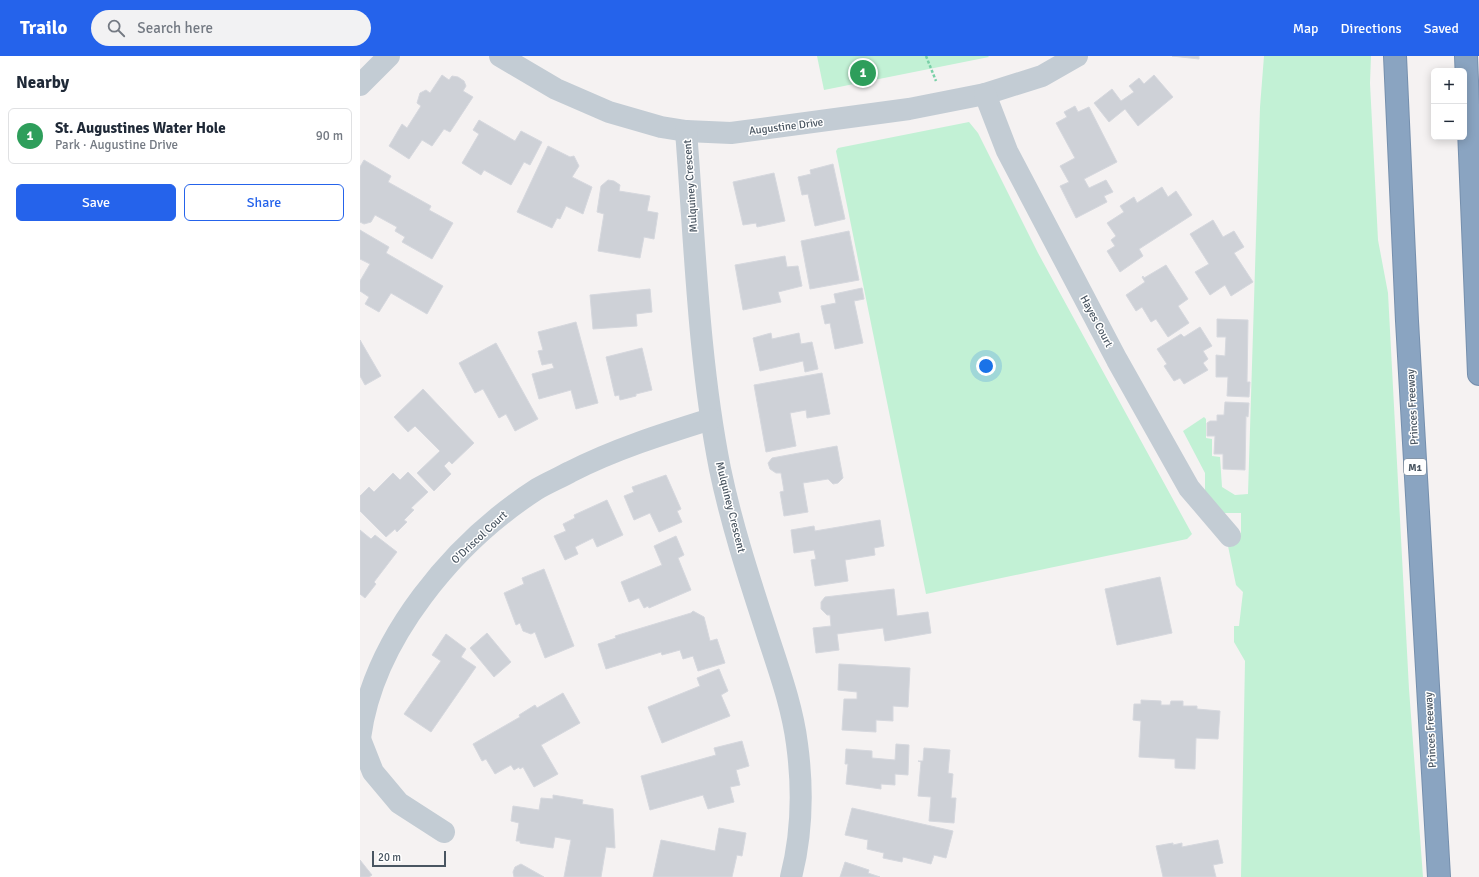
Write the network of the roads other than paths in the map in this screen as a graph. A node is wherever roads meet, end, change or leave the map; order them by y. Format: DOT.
graph roads {
  1 [pos="389,56"];
  2 [pos="500,56"];
  3 [pos="1077,56"];
  4 [pos="1395,56"];
  5 [pos="1466,56"];
  6 [pos="360,85"];
  7 [pos="985,94"];
  8 [pos="686,131"];
  9 [pos="1479,374"];
  10 [pos="711,419"];
  11 [pos="1230,536"];
  12 [pos="360,739"];
  13 [pos="444,832"];
  14 [pos="791,877"];
  15 [pos="1439,877"];
  1 -- 6 [label="street"];
  2 -- 8 [label="street, Augustine Drive"];
  3 -- 7 [label="street, Augustine Drive"];
  4 -- 15 [label="highway, Princes Freeway / M1"];
  5 -- 9 [label="highway"];
  7 -- 8 [label="street, Augustine Drive"];
  7 -- 11 [label="street, Hayes Court"];
  8 -- 10 [label="street, Mulquiney Crescent"];
  10 -- 12 [label="street, O'Driscol Court"];
  10 -- 14 [label="street, Mulquiney Crescent"];
  12 -- 13 [label="street, O'Driscol Court"];
}
